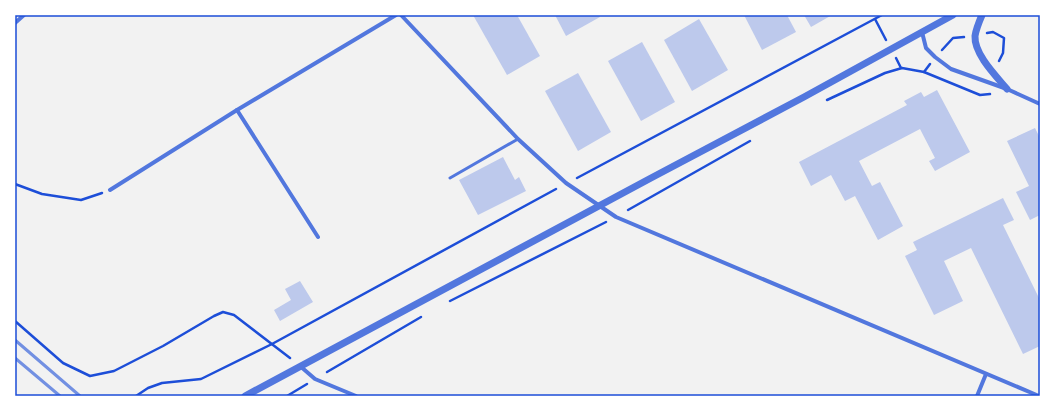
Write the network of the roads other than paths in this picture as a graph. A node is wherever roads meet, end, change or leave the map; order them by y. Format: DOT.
graph roads {
  1 [pos="24,15"];
  2 [pos="396,15"];
  3 [pos="401,15"];
  4 [pos="953,15"];
  5 [pos="982,15"];
  6 [pos="15,23"];
  7 [pos="922,32"];
  8 [pos="1008,89"];
  9 [pos="1040,104"];
  10 [pos="237,110"];
  11 [pos="518,139"];
  12 [pos="450,178"];
  13 [pos="110,190"];
  14 [pos="600,206"];
  15 [pos="318,237"];
  16 [pos="300,366"];
  17 [pos="986,374"];
  18 [pos="245,396"];
  19 [pos="356,396"];
  20 [pos="977,396"];
  21 [pos="1038,396"];
  1 -- 6 [label="street"];
  2 -- 10 [label="street"];
  3 -- 11 [label="street"];
  4 -- 7 [label="street"];
  5 -- 8 [label="street"];
  7 -- 8 [label="street"];
  7 -- 14 [label="street"];
  8 -- 9 [label="street"];
  10 -- 13 [label="street"];
  10 -- 15 [label="street"];
  11 -- 12 [label="lane"];
  11 -- 14 [label="street"];
  14 -- 16 [label="street"];
  14 -- 17 [label="street"];
  16 -- 18 [label="street"];
  16 -- 19 [label="street"];
  17 -- 20 [label="street"];
  17 -- 21 [label="street"];
}
